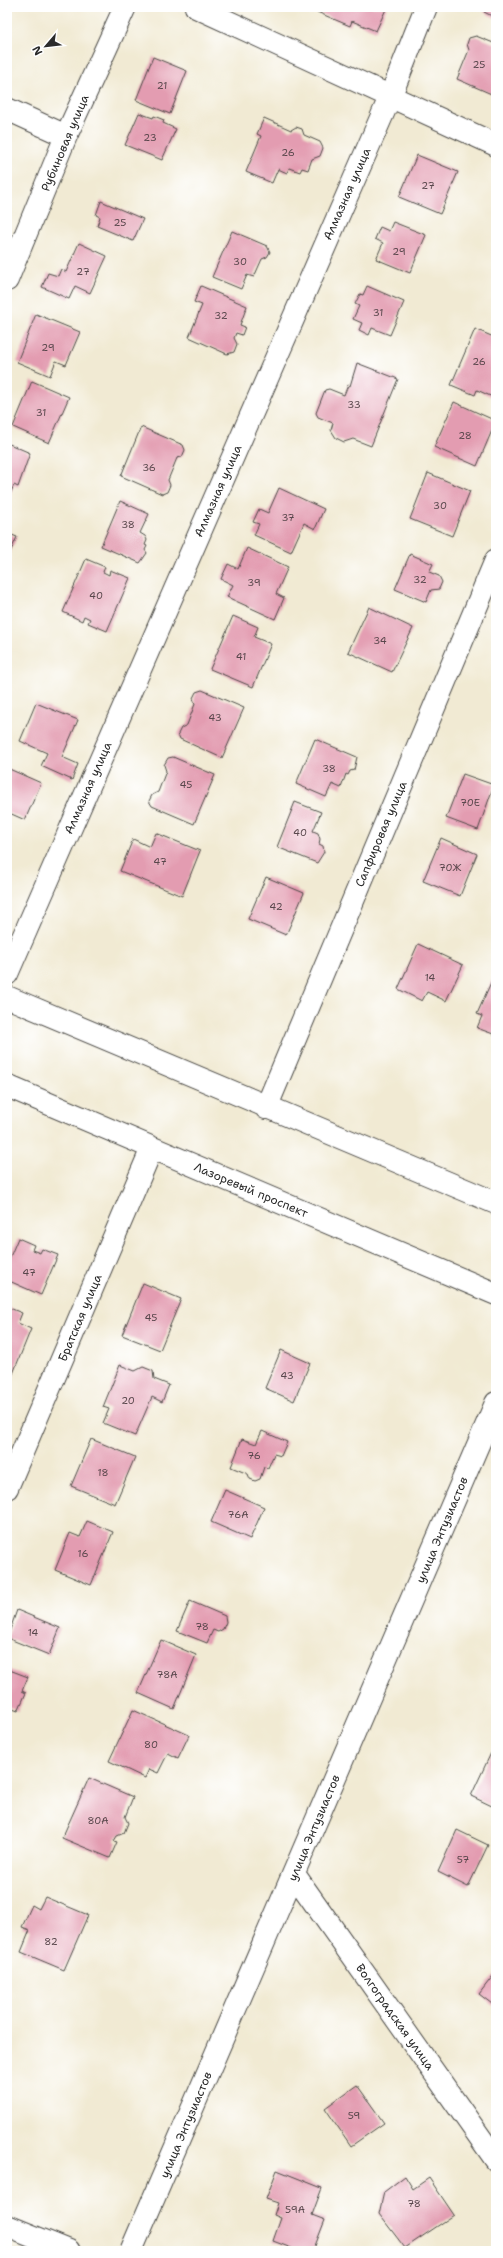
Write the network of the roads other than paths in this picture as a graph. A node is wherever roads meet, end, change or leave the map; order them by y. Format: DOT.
graph roads {
  1 [pos="125,7"];
  2 [pos="196,7"];
  3 [pos="426,7"];
  4 [pos="390,95"];
  5 [pos="7,109"];
  6 [pos="66,136"];
  7 [pos="496,145"];
  8 [pos="7,280"];
  9 [pos="496,560"];
  10 [pos="7,974"];
  11 [pos="7,997"];
  12 [pos="7,1086"];
  13 [pos="266,1108"];
  14 [pos="152,1148"];
  15 [pos="496,1203"];
  16 [pos="496,1294"];
  17 [pos="496,1404"];
  18 [pos="7,1488"];
  19 [pos="294,1874"];
  20 [pos="496,2160"];
  21 [pos="7,2226"];
  22 [pos="69,2251"];
  23 [pos="131,2251"];
  1 -- 6 [label="street, Рубиновая улица"];
  2 -- 4 [label="street"];
  3 -- 4 [label="street, Алмазная улица"];
  4 -- 7 [label="street"];
  4 -- 10 [label="street, Алмазная улица"];
  5 -- 6 [label="street"];
  6 -- 8 [label="street, Рубиновая улица"];
  9 -- 13 [label="street, Сапфировая улица"];
  11 -- 13 [label="street"];
  12 -- 14 [label="street, Лазоревый проспект"];
  13 -- 15 [label="street"];
  14 -- 16 [label="street, Лазоревый проспект"];
  14 -- 18 [label="street, Братская улица"];
  17 -- 19 [label="street, улица Энтузиастов"];
  19 -- 20 [label="street, Волгоградская улица"];
  19 -- 23 [label="street, улица Энтузиастов"];
  21 -- 22 [label="street"];
}
